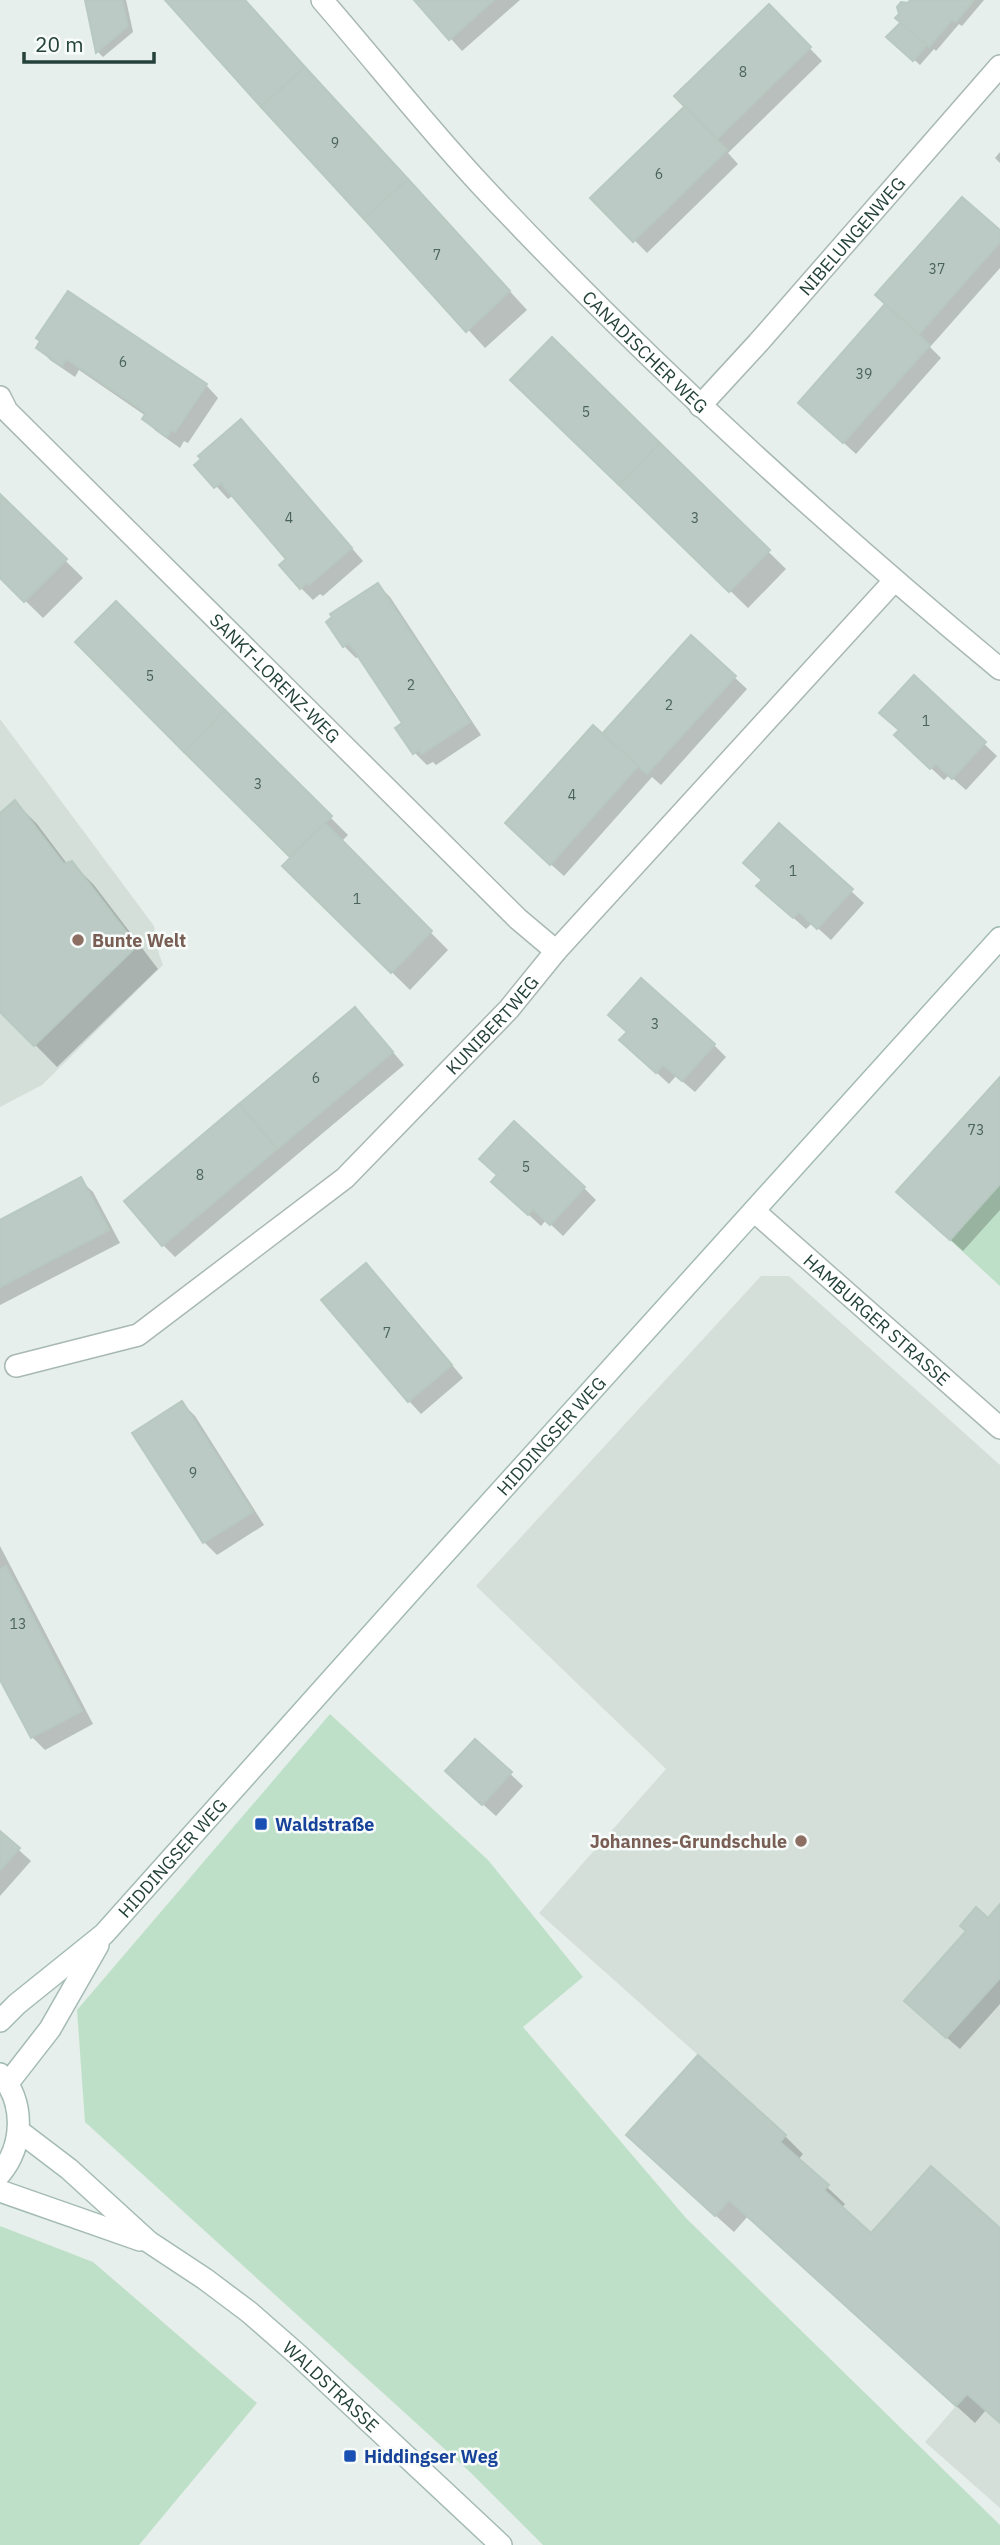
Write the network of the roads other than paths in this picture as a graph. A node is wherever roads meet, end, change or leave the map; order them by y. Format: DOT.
graph roads {
  1 [pos="322,0"];
  2 [pos="1000,66"];
  3 [pos="0,397"];
  4 [pos="700,406"];
  5 [pos="894,581"];
  6 [pos="1000,669"];
  7 [pos="1000,939"];
  8 [pos="556,951"];
  9 [pos="754,1212"];
  10 [pos="16,1366"];
  11 [pos="1000,1428"];
  12 [pos="104,1934"];
  13 [pos="0,2021"];
  14 [pos="4,2078"];
  15 [pos="19,2131"];
  16 [pos="0,2174"];
  17 [pos="0,2191"];
  18 [pos="149,2242"];
  19 [pos="501,2545"];
  1 -- 4 [label="street, CANADISCHER WEG"];
  2 -- 4 [label="street, NIBELUNGENWEG"];
  3 -- 8 [label="street, SANKT-LORENZ-WEG"];
  4 -- 5 [label="street, CANADISCHER WEG"];
  5 -- 6 [label="street, CANADISCHER WEG"];
  5 -- 8 [label="street, KUNIBERTWEG"];
  7 -- 9 [label="street, HIDDINGSER WEG"];
  8 -- 10 [label="street, KUNIBERTWEG"];
  9 -- 11 [label="street, HAMBURGER STRASSE"];
  9 -- 12 [label="street, HIDDINGSER WEG"];
  12 -- 13 [label="street, HIDDINGSER WEG"];
  12 -- 14 [label="street, HIDDINGSER WEG"];
  14 -- 15 [label="street"];
  15 -- 16 [label="street"];
  15 -- 18 [label="street, WALDSTRASSE"];
  17 -- 18 [label="street, WALDSTRASSE"];
  18 -- 19 [label="street, WALDSTRASSE"];
}
